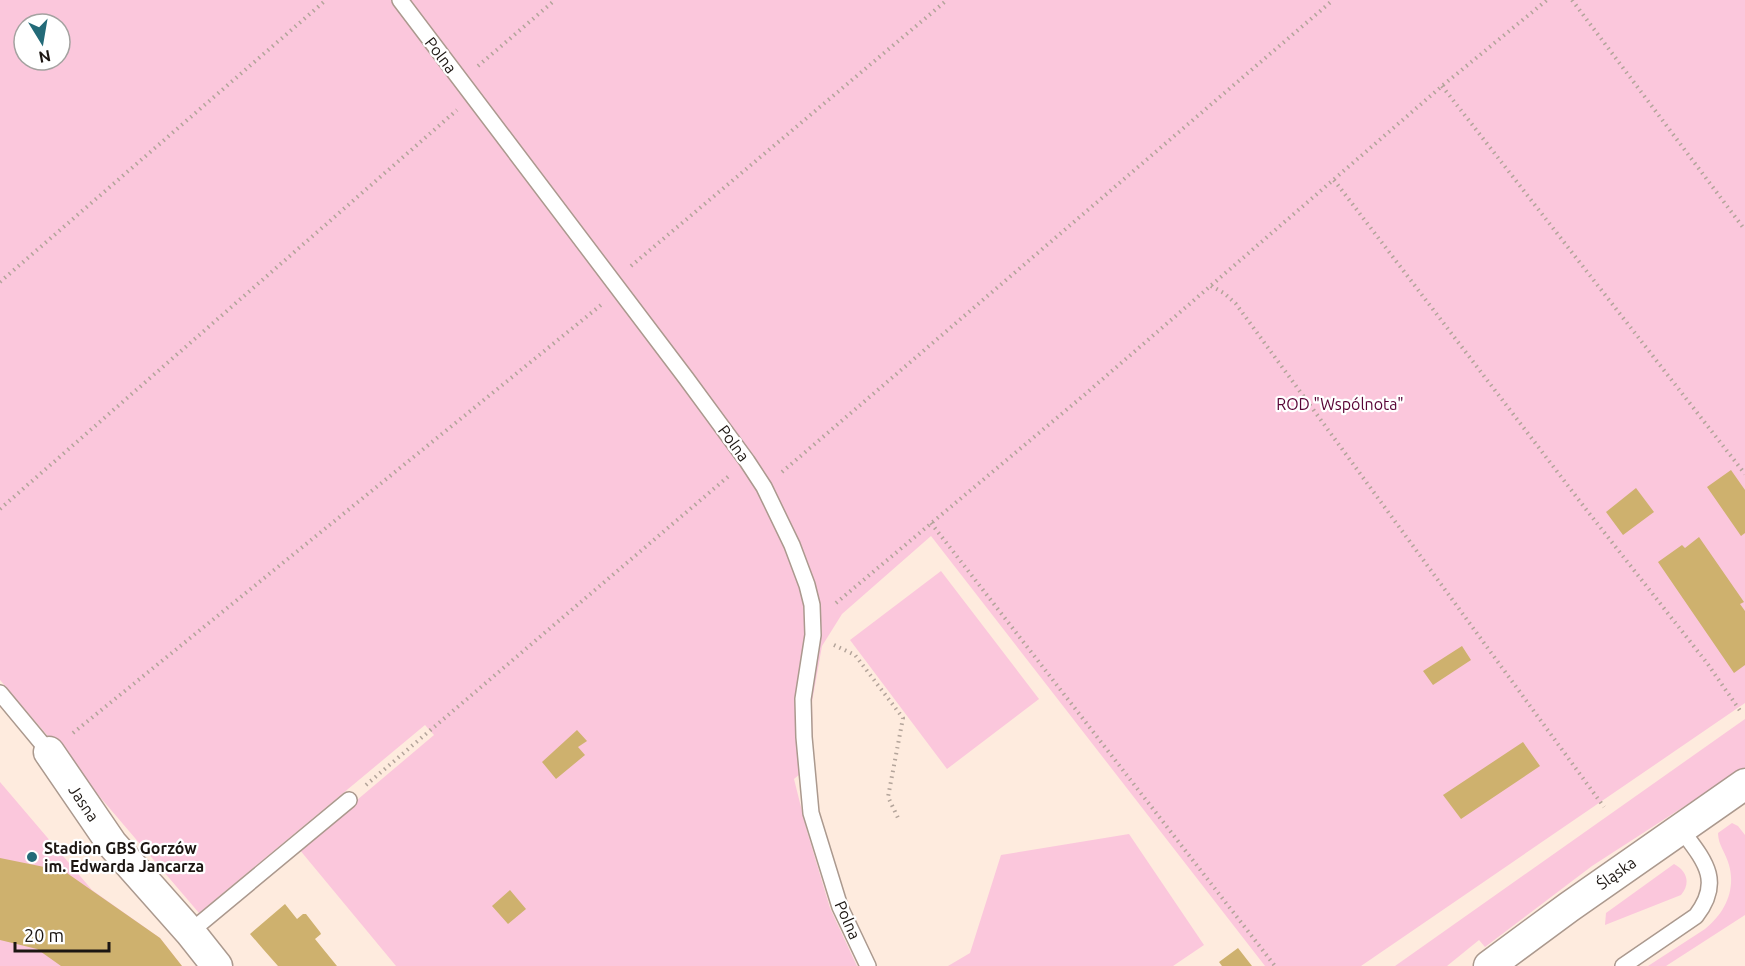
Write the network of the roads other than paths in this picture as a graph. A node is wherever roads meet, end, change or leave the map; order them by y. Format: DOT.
graph roads {
  1 [pos="400,0"];
  2 [pos="0,693"];
  3 [pos="49,753"];
  4 [pos="1745,784"];
  5 [pos="349,800"];
  6 [pos="1680,828"];
  7 [pos="190,932"];
  8 [pos="217,966"];
  9 [pos="868,966"];
  10 [pos="1490,966"];
  11 [pos="1623,966"];
  1 -- 9 [label="lane, Polna"];
  2 -- 3 [label="lane, Jasna"];
  3 -- 7 [label="street, Jasna"];
  4 -- 6 [label="street, Śląska"];
  5 -- 7 [label="lane"];
  6 -- 10 [label="street, Śląska"];
  6 -- 11 [label="lane"];
  7 -- 8 [label="street, Jasna"];
}
